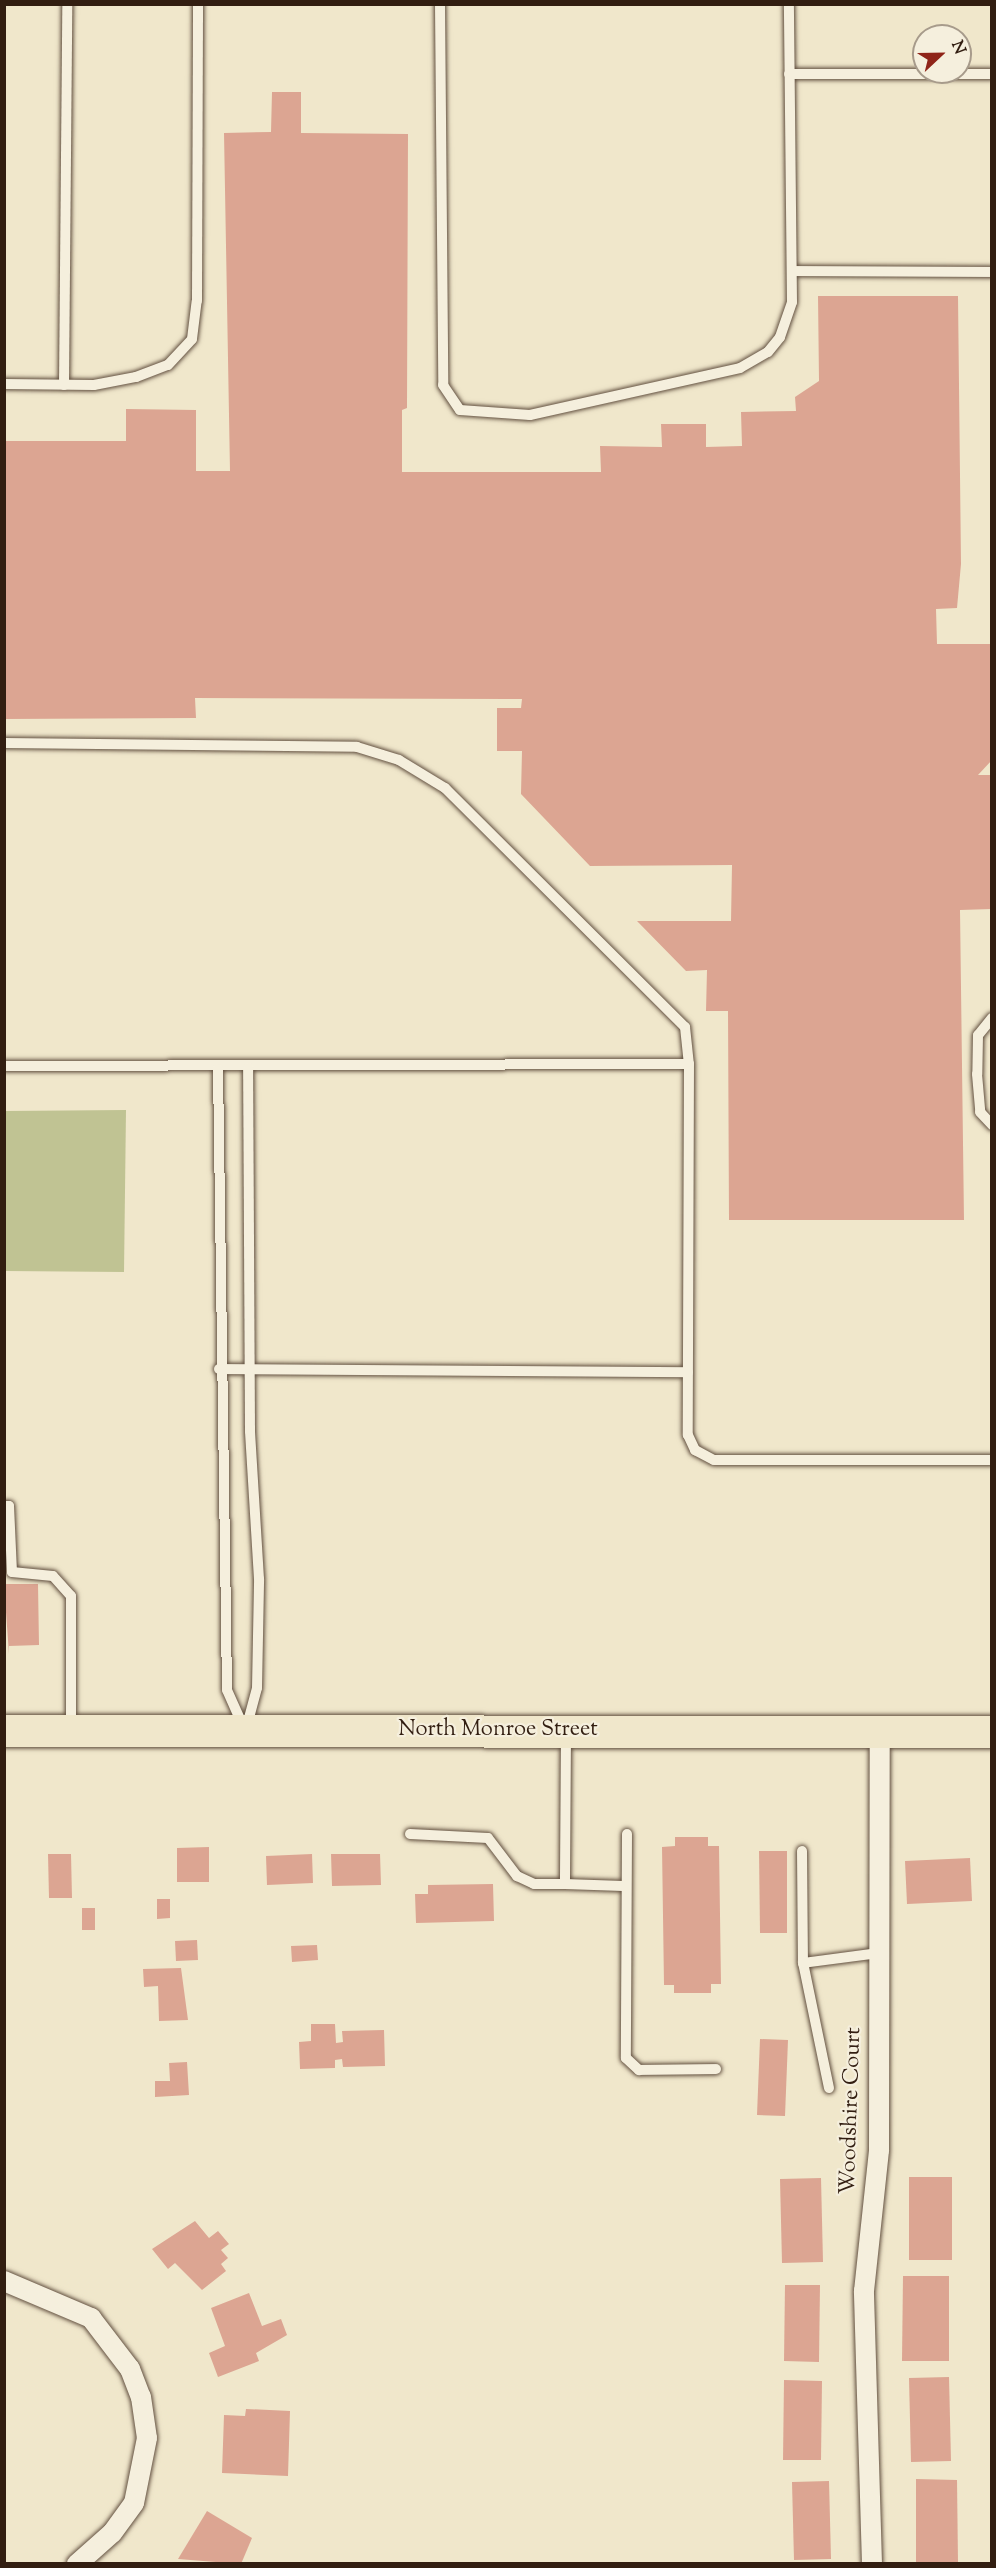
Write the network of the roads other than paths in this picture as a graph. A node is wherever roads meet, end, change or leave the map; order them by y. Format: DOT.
graph roads {
  1 [pos="67,4"];
  2 [pos="198,4"];
  3 [pos="440,4"];
  4 [pos="789,4"];
  5 [pos="789,74"];
  6 [pos="992,74"];
  7 [pos="792,271"];
  8 [pos="992,272"];
  9 [pos="4,384"];
  10 [pos="64,385"];
  11 [pos="4,743"];
  12 [pos="992,1018"];
  13 [pos="689,1064"];
  14 [pos="4,1066"];
  15 [pos="248,1068"];
  16 [pos="218,1069"];
  17 [pos="992,1125"];
  18 [pos="219,1369"];
  19 [pos="250,1370"];
  20 [pos="688,1372"];
  21 [pos="992,1460"];
  22 [pos="4,1506"];
  23 [pos="8,1572"];
  24 [pos="4,1731"];
  25 [pos="566,1731"];
  26 [pos="71,1732"];
  27 [pos="245,1732"];
  28 [pos="880,1732"];
  29 [pos="992,1732"];
  30 [pos="410,1834"];
  31 [pos="627,1834"];
  32 [pos="802,1851"];
  33 [pos="565,1884"];
  34 [pos="624,1886"];
  35 [pos="879,1953"];
  36 [pos="803,1963"];
  37 [pos="716,2069"];
  38 [pos="829,2088"];
  39 [pos="4,2281"];
  40 [pos="76,2564"];
  41 [pos="872,2564"];
  1 -- 10 [label="lane"];
  2 -- 10 [label="lane"];
  3 -- 7 [label="lane"];
  4 -- 5 [label="lane"];
  5 -- 6 [label="lane"];
  5 -- 7 [label="lane"];
  7 -- 8 [label="lane"];
  9 -- 10 [label="lane"];
  11 -- 13 [label="lane"];
  12 -- 17 [label="lane"];
  13 -- 15 [label="lane"];
  13 -- 20 [label="lane"];
  14 -- 16 [label="lane"];
  15 -- 16 [label="lane"];
  15 -- 19 [label="lane"];
  16 -- 18 [label="lane"];
  18 -- 19 [label="lane"];
  18 -- 27 [label="lane"];
  19 -- 20 [label="lane"];
  19 -- 27 [label="lane"];
  20 -- 21 [label="lane"];
  22 -- 23 [label="lane"];
  23 -- 26 [label="lane"];
  24 -- 26 [label="main road, North Monroe Street"];
  25 -- 27 [label="main road, North Monroe Street"];
  25 -- 28 [label="main road, North Monroe Street"];
  25 -- 33 [label="lane"];
  26 -- 27 [label="main road, North Monroe Street"];
  28 -- 29 [label="main road, North Monroe Street"];
  28 -- 35 [label="street, Woodshire Court"];
  30 -- 33 [label="lane"];
  31 -- 34 [label="lane"];
  32 -- 36 [label="lane"];
  33 -- 34 [label="lane"];
  34 -- 37 [label="lane"];
  35 -- 36 [label="lane"];
  35 -- 41 [label="street, Woodshire Court"];
  36 -- 38 [label="lane"];
  39 -- 40 [label="street"];
}
